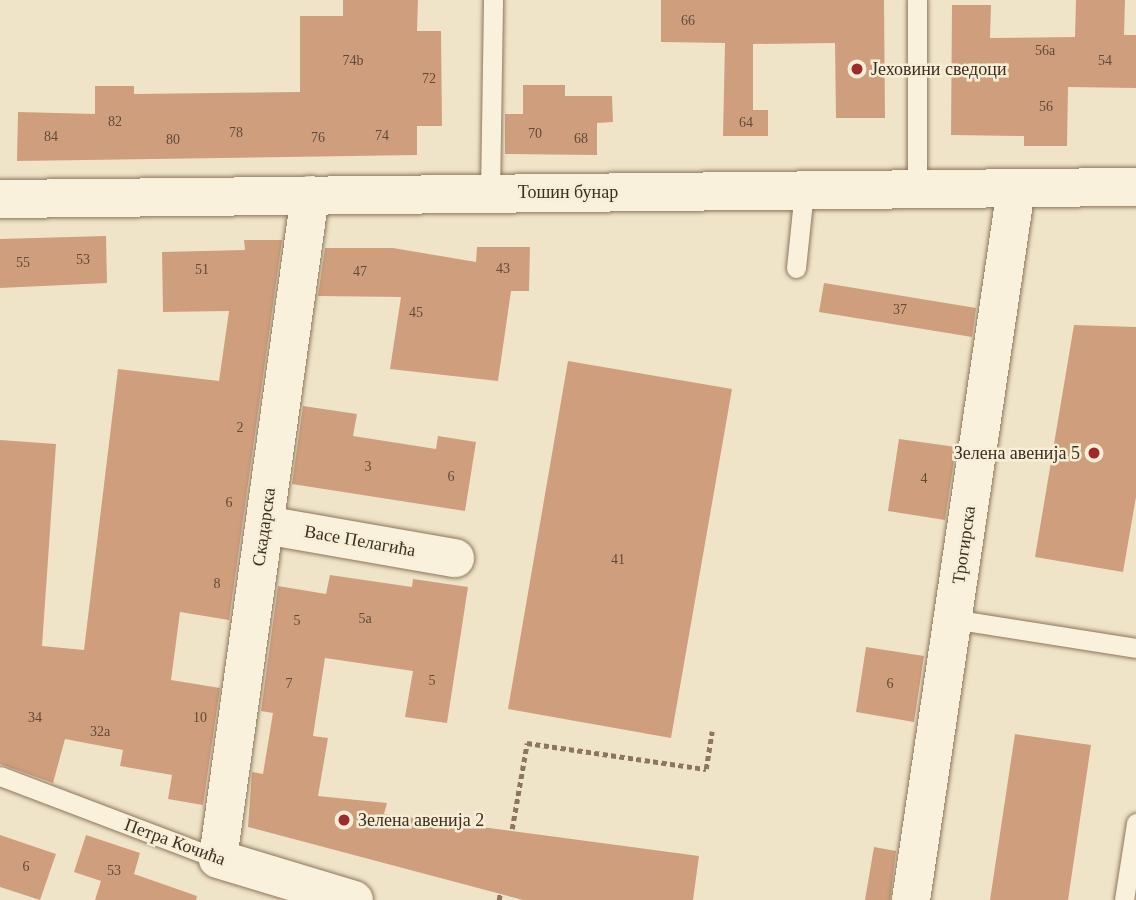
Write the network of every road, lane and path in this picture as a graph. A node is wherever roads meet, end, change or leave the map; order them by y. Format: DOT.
graph roads {
  1 [pos="493,0"];
  2 [pos="917,0"];
  3 [pos="1136,187"];
  4 [pos="1016,189"];
  5 [pos="917,190"];
  6 [pos="804,191"];
  7 [pos="490,193"];
  8 [pos="310,195"];
  9 [pos="0,199"];
  10 [pos="796,268"];
  11 [pos="265,525"];
  12 [pos="455,558"];
  13 [pos="953,619"];
  14 [pos="1136,648"];
  15 [pos="712,731"];
  16 [pos="0,776"];
  17 [pos="1136,823"];
  18 [pos="512,829"];
  19 [pos="218,859"];
  20 [pos="354,900"];
  21 [pos="911,900"];
  22 [pos="1124,900"];
  1 -- 7 [label="lane"];
  2 -- 5 [label="lane"];
  3 -- 4 [label="street, Тошин бунар"];
  4 -- 5 [label="street, Тошин бунар"];
  4 -- 13 [label="street, Трогирска"];
  5 -- 6 [label="street, Тошин бунар"];
  6 -- 7 [label="street, Тошин бунар"];
  6 -- 10 [label="lane"];
  7 -- 8 [label="street, Тошин бунар"];
  8 -- 9 [label="street, Тошин бунар"];
  8 -- 11 [label="street, Скадарска"];
  11 -- 12 [label="street, Васе Пелагића"];
  11 -- 19 [label="street, Скадарска"];
  13 -- 14 [label="lane"];
  13 -- 21 [label="street, Трогирска"];
  15 -- 18 [label="path"];
  16 -- 19 [label="lane, Петра Кочића"];
  17 -- 22 [label="lane"];
  19 -- 20 [label="street, Петра Кочића"];
}
